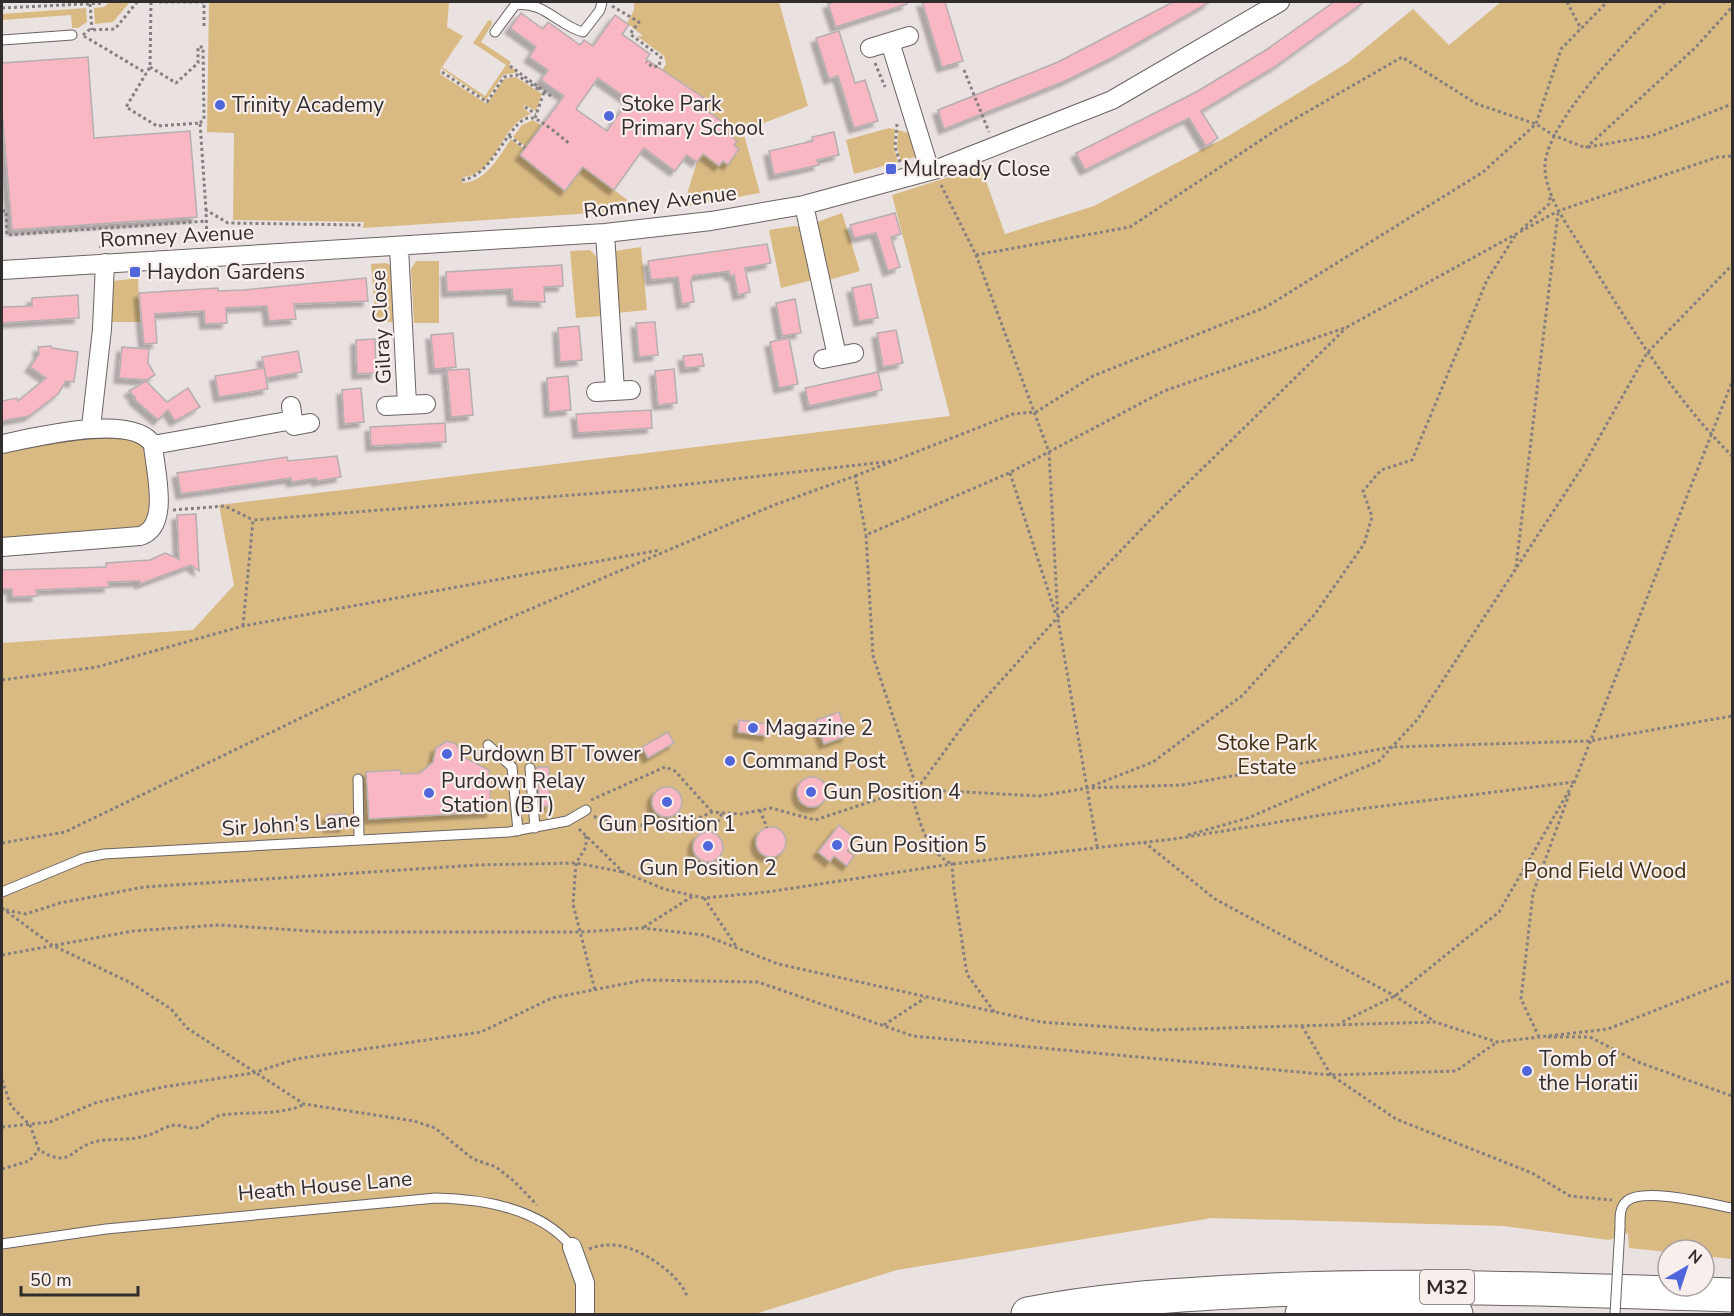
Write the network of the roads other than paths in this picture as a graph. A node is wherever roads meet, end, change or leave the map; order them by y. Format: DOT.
graph roads {
  1 [pos="602,2"];
  2 [pos="1269,4"];
  3 [pos="495,32"];
  4 [pos="72,35"];
  5 [pos="909,36"];
  6 [pos="2,40"];
  7 [pos="890,42"];
  8 [pos="870,48"];
  9 [pos="935,176"];
  10 [pos="804,205"];
  11 [pos="605,232"];
  12 [pos="399,247"];
  13 [pos="105,264"];
  14 [pos="2,270"];
  15 [pos="838,356"];
  16 [pos="596,392"];
  17 [pos="426,404"];
  18 [pos="407,405"];
  19 [pos="386,406"];
  20 [pos="298,416"];
  21 [pos="91,427"];
  22 [pos="2,444"];
  23 [pos="153,445"];
  24 [pos="2,547"];
  25 [pos="488,745"];
  26 [pos="530,768"];
  27 [pos="358,779"];
  28 [pos="586,810"];
  29 [pos="535,828"];
  30 [pos="518,831"];
  31 [pos="359,838"];
  32 [pos="2,892"];
  33 [pos="1732,1208"];
  34 [pos="2,1244"];
  35 [pos="574,1251"];
  36 [pos="1732,1295"];
  37 [pos="585,1314"];
  38 [pos="1028,1314"];
  39 [pos="1302,1314"];
  40 [pos="1456,1314"];
  41 [pos="1615,1314"];
  1 -- 3 [label="lane"];
  2 -- 9 [label="street, Romney Avenue"];
  4 -- 6 [label="lane"];
  5 -- 7 [label="street"];
  7 -- 8 [label="street"];
  7 -- 9 [label="street"];
  9 -- 10 [label="street, Romney Avenue"];
  10 -- 11 [label="street, Romney Avenue"];
  10 -- 15 [label="street"];
  11 -- 12 [label="street, Romney Avenue"];
  11 -- 16 [label="street"];
  12 -- 13 [label="street, Romney Avenue"];
  12 -- 18 [label="street, Gilray Close"];
  13 -- 14 [label="street, Romney Avenue"];
  13 -- 21 [label="street"];
  17 -- 18 [label="street, Gilray Close"];
  18 -- 19 [label="street, Gilray Close"];
  20 -- 23 [label="street"];
  21 -- 22 [label="street"];
  21 -- 23 [label="street"];
  23 -- 24 [label="street"];
  25 -- 30 [label="lane"];
  26 -- 29 [label="lane"];
  27 -- 31 [label="lane"];
  28 -- 29 [label="lane, Sir John's Lane"];
  29 -- 30 [label="lane, Sir John's Lane"];
  30 -- 31 [label="lane, Sir John's Lane"];
  31 -- 32 [label="lane, Sir John's Lane"];
  33 -- 41 [label="lane, bridge"];
  34 -- 35 [label="lane, Heath House Lane"];
  35 -- 37 [label="street"];
  36 -- 38 [label="highway, M32"];
  39 -- 40 [label="highway, M32"];
}
